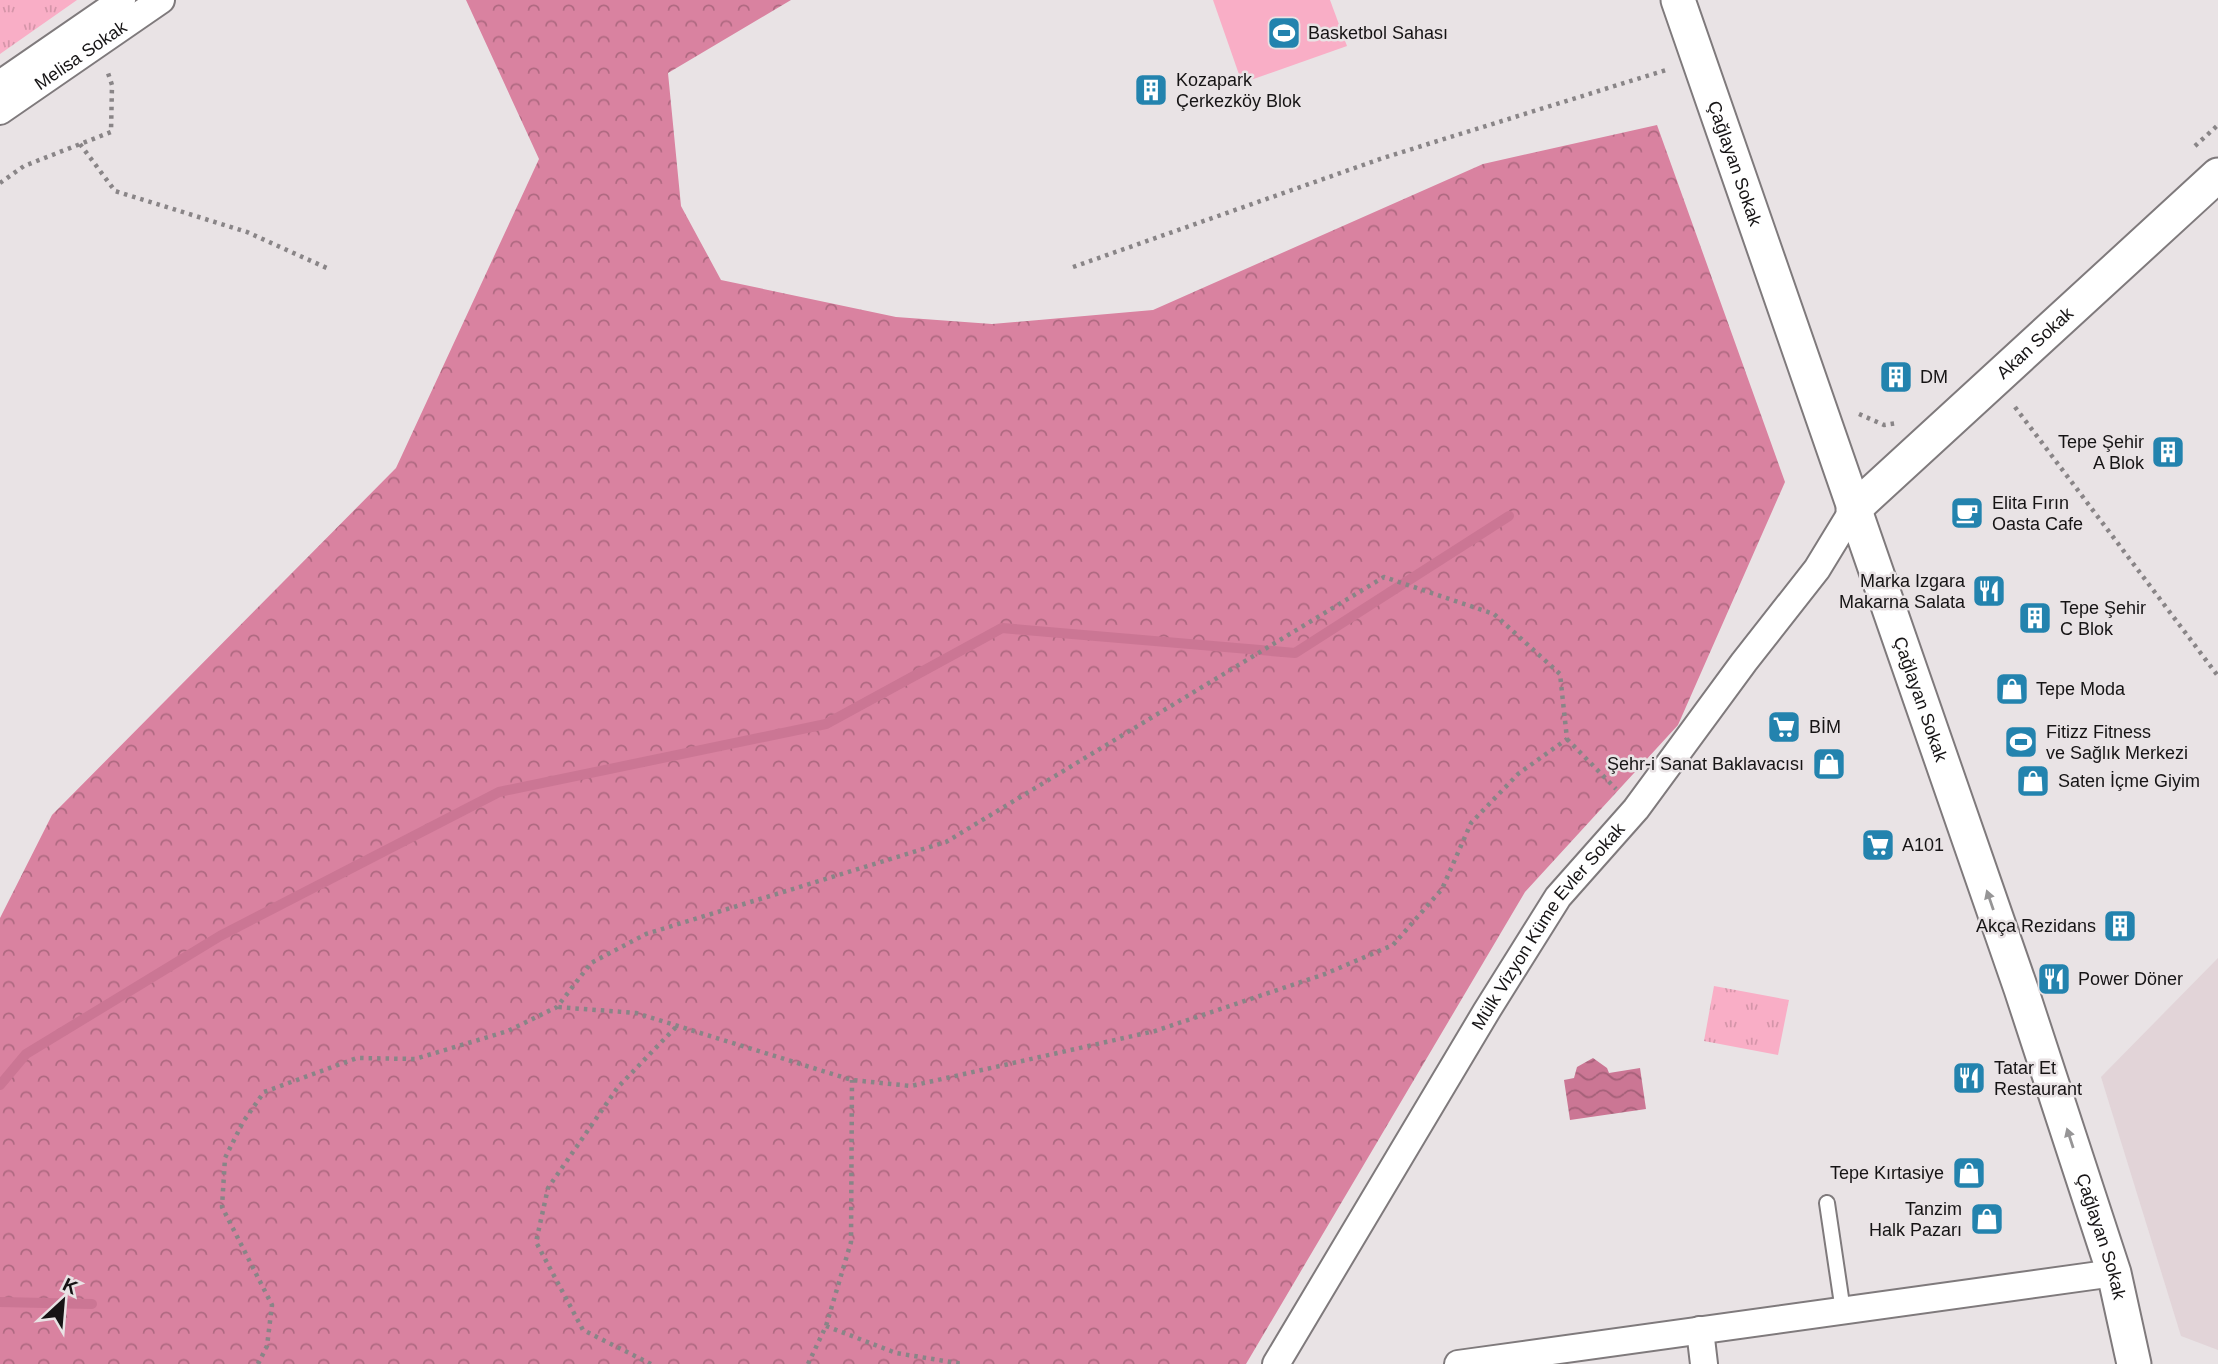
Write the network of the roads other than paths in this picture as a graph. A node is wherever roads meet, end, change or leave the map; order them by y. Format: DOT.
graph roads {
  1 [pos="122,0"];
  2 [pos="160,0"];
  3 [pos="1678,0"];
  4 [pos="0,84"];
  5 [pos="0,111"];
  6 [pos="2218,175"];
  7 [pos="1853,510"];
  8 [pos="1827,1203"];
  9 [pos="2114,1273"];
  10 [pos="1843,1311"];
  11 [pos="1700,1331"];
  12 [pos="1276,1364"];
  13 [pos="1458,1364"];
  14 [pos="1704,1364"];
  15 [pos="2134,1364"];
  1 -- 4 [label="street, Melisa Sokak"];
  2 -- 5 [label="street, Melisa Sokak"];
  3 -- 7 [label="street, Çağlayan Sokak"];
  6 -- 7 [label="street, Akan Sokak"];
  9 -- 7 [label="street, Çağlayan Sokak, one-way"];
  7 -- 12 [label="street, Mülk Vizyon Küme Evler Sokak"];
  8 -- 10 [label="lane"];
  9 -- 10 [label="street"];
  9 -- 15 [label="street, Çağlayan Sokak"];
  10 -- 11 [label="street"];
  11 -- 13 [label="street"];
  11 -- 14 [label="street"];
}
